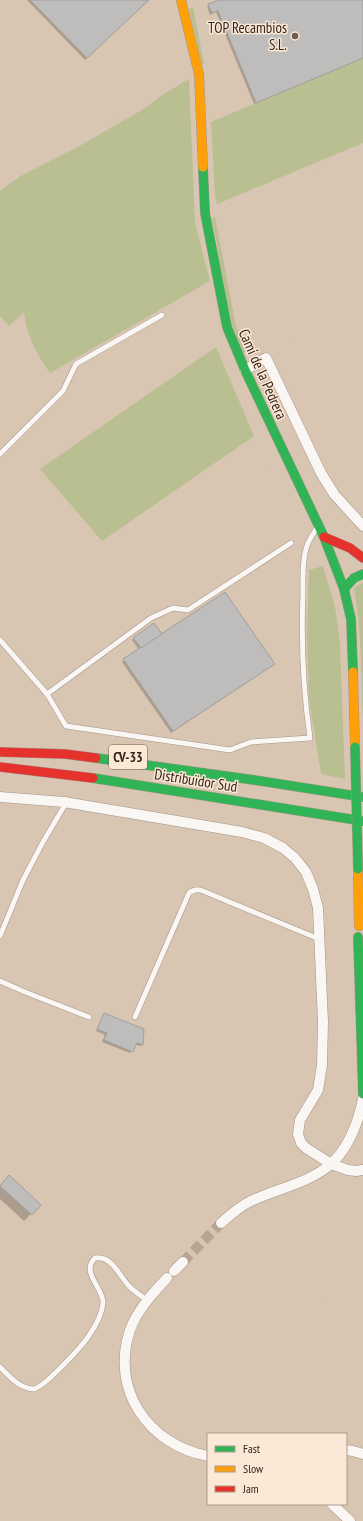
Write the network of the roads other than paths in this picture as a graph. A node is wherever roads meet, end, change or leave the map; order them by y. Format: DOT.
graph roads {
  1 [pos="181,0"];
  2 [pos="162,315"];
  3 [pos="245,370"];
  4 [pos="0,454"];
  5 [pos="319,526"];
  6 [pos="363,526"];
  7 [pos="324,537"];
  8 [pos="291,543"];
  9 [pos="363,558"];
  10 [pos="363,574"];
  11 [pos="344,589"];
  12 [pos="0,640"];
  13 [pos="47,694"];
  14 [pos="0,743"];
  15 [pos="0,752"];
  16 [pos="0,767"];
  17 [pos="254,780"];
  18 [pos="0,797"];
  19 [pos="363,797"];
  20 [pos="66,803"];
  21 [pos="363,821"];
  22 [pos="360,916"];
  23 [pos="363,925"];
  24 [pos="0,936"];
  25 [pos="358,937"];
  26 [pos="320,939"];
  27 [pos="363,953"];
  28 [pos="0,980"];
  29 [pos="361,1015"];
  30 [pos="89,1017"];
  31 [pos="135,1017"];
  32 [pos="363,1094"];
  33 [pos="363,1099"];
  34 [pos="331,1164"];
  35 [pos="363,1170"];
  36 [pos="221,1223"];
  37 [pos="183,1262"];
  38 [pos="147,1300"];
  39 [pos="0,1367"];
  40 [pos="347,1450"];
  41 [pos="363,1454"];
  42 [pos="207,1456"];
  43 [pos="334,1505"];
  44 [pos="352,1517"];
  1 -- 3 [label="main road, Camí de la Pedrera"];
  2 -- 4 [label="lane"];
  3 -- 5 [label="main road, Camí de la Pedrera"];
  3 -- 6 [label="street"];
  5 -- 7 [label="main road, Camí de la Pedrera"];
  5 -- 13 [label="lane"];
  7 -- 9 [label="main road"];
  7 -- 11 [label="main road, Camí de la Pedrera"];
  8 -- 13 [label="lane"];
  10 -- 11 [label="main road"];
  11 -- 22 [label="main road, Camí de la Pedrera, bridge"];
  12 -- 13 [label="lane"];
  14 -- 17 [label="main road, CV-33"];
  15 -- 17 [label="main road"];
  16 -- 21 [label="main road, Distribuïdor Sud / CV-33"];
  17 -- 19 [label="main road, Distribuïdor Sud / CV-33"];
  18 -- 20 [label="street"];
  20 -- 24 [label="lane"];
  20 -- 26 [label="street"];
  22 -- 23 [label="main road"];
  22 -- 25 [label="main road"];
  25 -- 27 [label="main road"];
  25 -- 29 [label="main road"];
  26 -- 31 [label="lane"];
  26 -- 34 [label="street"];
  28 -- 30 [label="lane"];
  29 -- 32 [label="main road"];
  33 -- 34 [label="street"];
  34 -- 35 [label="street"];
  34 -- 36 [label="street"];
  37 -- 38 [label="street"];
  38 -- 39 [label="lane"];
  38 -- 42 [label="street"];
  40 -- 41 [label="street"];
  43 -- 44 [label="street"];
}
